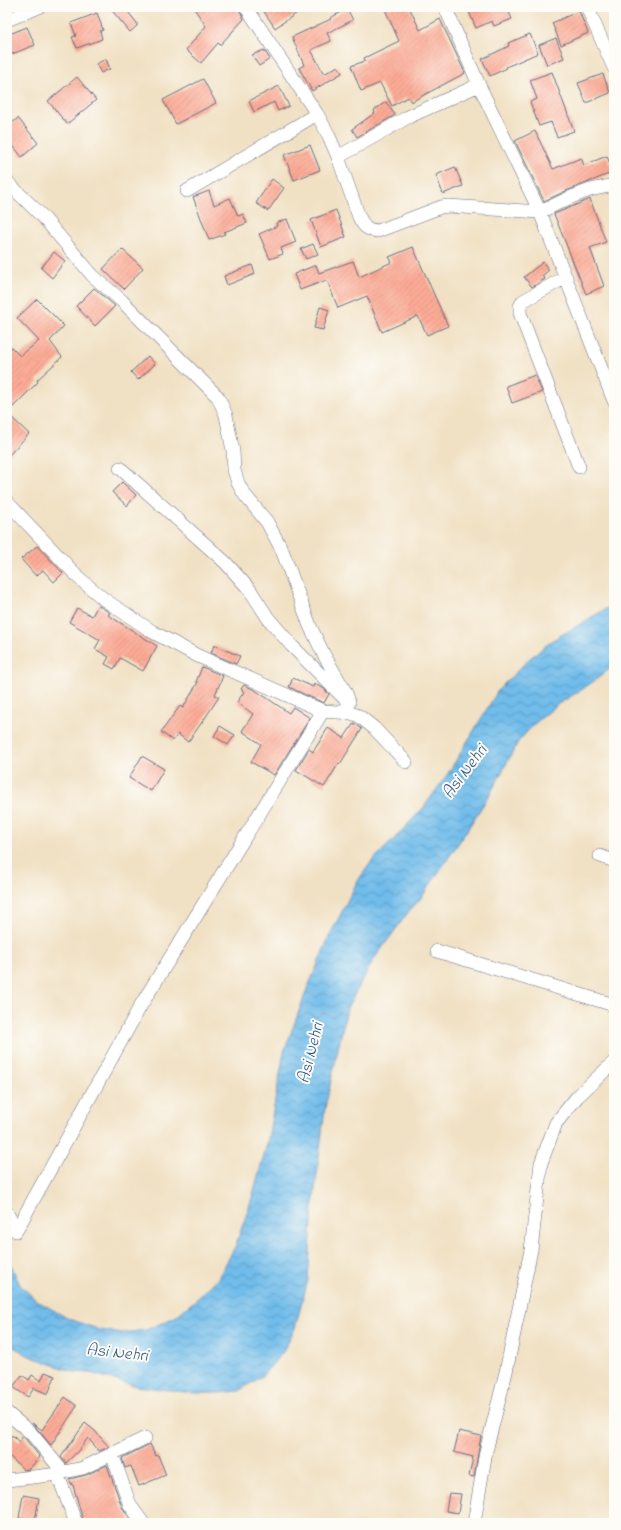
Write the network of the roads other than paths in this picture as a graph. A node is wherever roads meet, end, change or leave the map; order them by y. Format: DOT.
graph roads {
  1 [pos="39,7"];
  2 [pos="246,7"];
  3 [pos="445,7"];
  4 [pos="587,7"];
  5 [pos="7,20"];
  6 [pos="614,68"];
  7 [pos="479,85"];
  8 [pos="317,114"];
  9 [pos="338,157"];
  10 [pos="7,182"];
  11 [pos="614,185"];
  12 [pos="187,191"];
  13 [pos="540,212"];
  14 [pos="566,277"];
  15 [pos="609,374"];
  16 [pos="614,401"];
  17 [pos="579,467"];
  18 [pos="120,468"];
  19 [pos="7,502"];
  20 [pos="346,707"];
  21 [pos="323,710"];
  22 [pos="406,762"];
  23 [pos="600,856"];
  24 [pos="614,861"];
  25 [pos="438,950"];
  26 [pos="614,1005"];
  27 [pos="614,1062"];
  28 [pos="7,1212"];
  29 [pos="7,1413"];
  30 [pos="145,1438"];
  31 [pos="112,1454"];
  32 [pos="60,1473"];
  33 [pos="7,1480"];
  34 [pos="76,1523"];
  35 [pos="143,1523"];
  36 [pos="474,1523"];
  1 -- 5 [label="street"];
  2 -- 8 [label="street"];
  3 -- 7 [label="street"];
  4 -- 6 [label="street"];
  7 -- 9 [label="street"];
  7 -- 13 [label="street"];
  8 -- 9 [label="street"];
  8 -- 12 [label="street"];
  9 -- 13 [label="street"];
  10 -- 20 [label="street"];
  11 -- 13 [label="street"];
  13 -- 14 [label="street"];
  14 -- 15 [label="street"];
  14 -- 17 [label="street"];
  15 -- 16 [label="street"];
  18 -- 20 [label="street"];
  19 -- 21 [label="street"];
  20 -- 21 [label="street"];
  20 -- 22 [label="street"];
  21 -- 28 [label="street"];
  23 -- 24 [label="street"];
  25 -- 26 [label="street"];
  27 -- 36 [label="street"];
  29 -- 32 [label="street"];
  30 -- 31 [label="street"];
  31 -- 32 [label="street"];
  31 -- 35 [label="street"];
  32 -- 33 [label="street"];
  32 -- 34 [label="street"];
}
